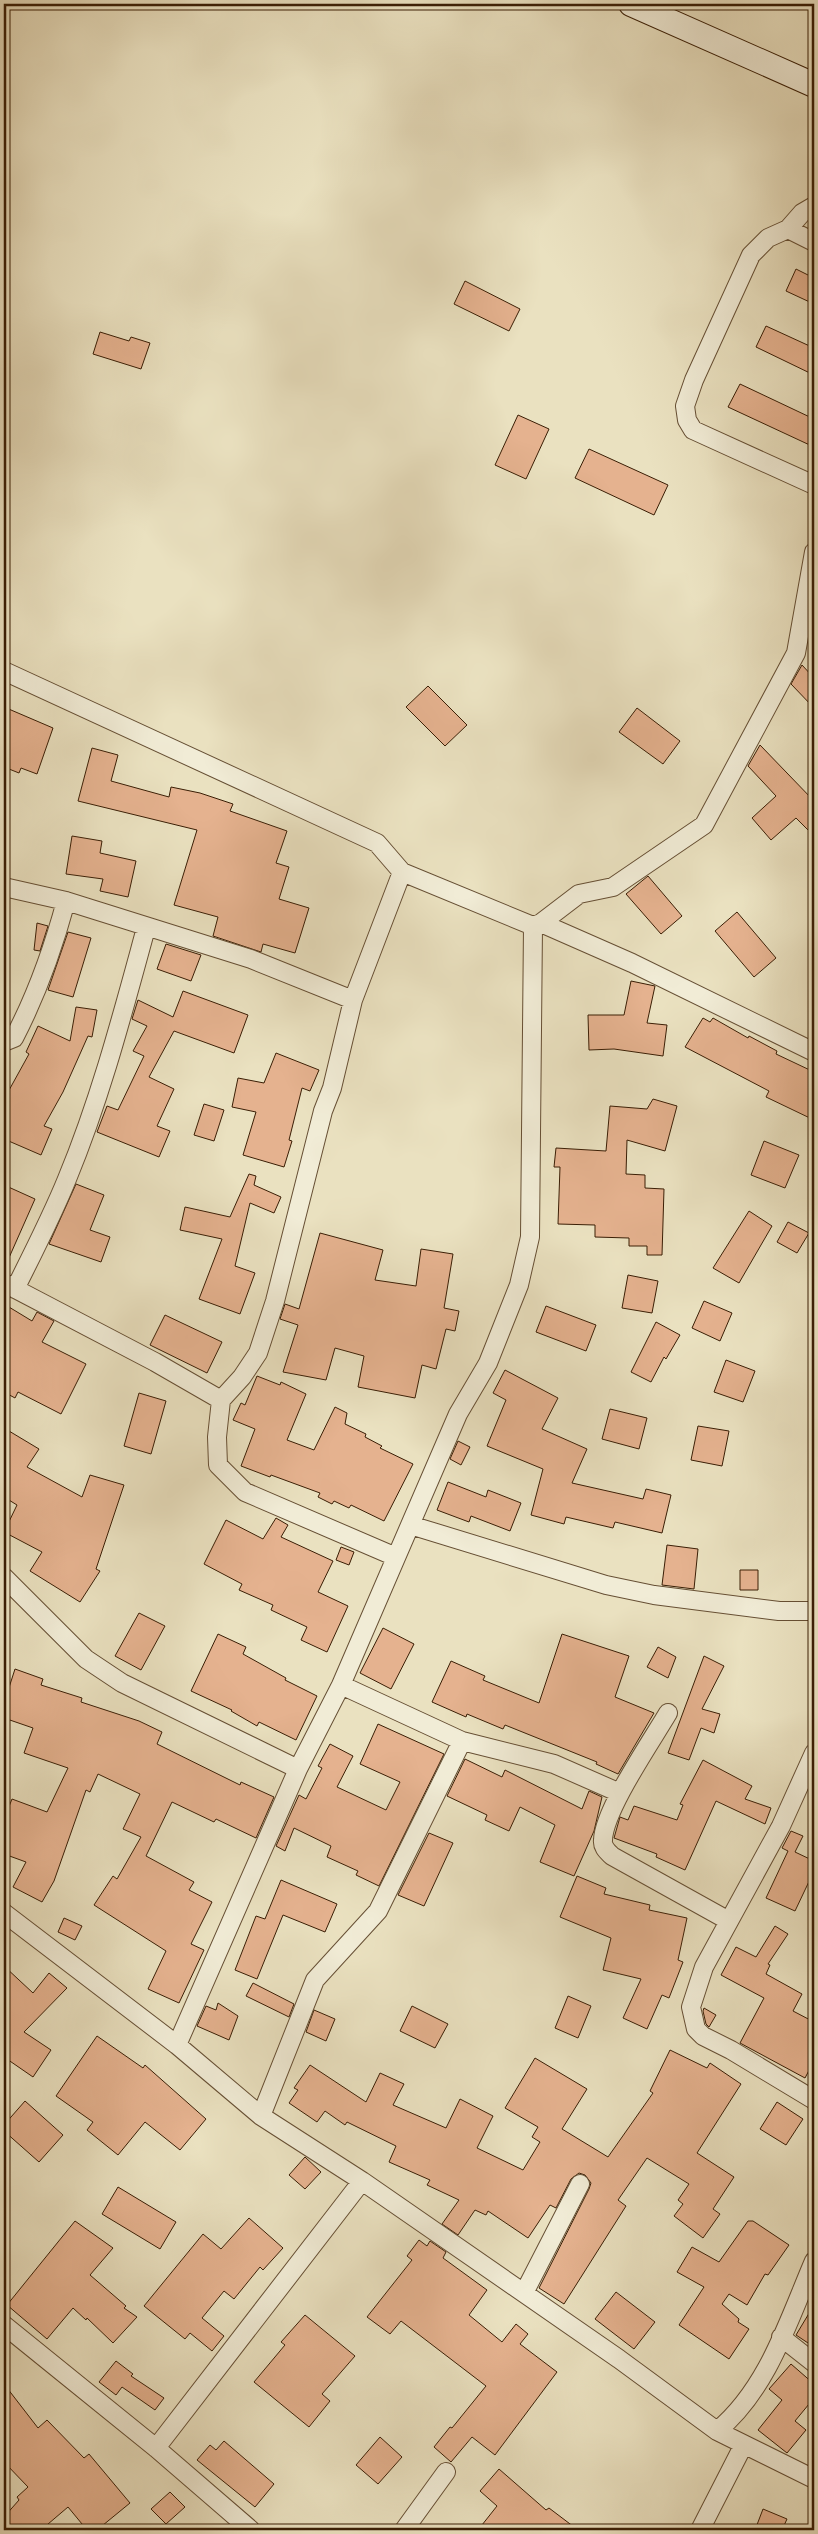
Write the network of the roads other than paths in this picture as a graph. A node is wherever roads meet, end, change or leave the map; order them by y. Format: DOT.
graph roads {
  1 [pos="631,4"];
  2 [pos="814,85"];
  3 [pos="814,206"];
  4 [pos="788,229"];
  5 [pos="814,242"];
  6 [pos="814,485"];
  7 [pos="814,552"];
  8 [pos="4,670"];
  9 [pos="402,872"];
  10 [pos="4,887"];
  11 [pos="66,901"];
  12 [pos="537,925"];
  13 [pos="146,928"];
  14 [pos="353,1000"];
  15 [pos="4,1042"];
  16 [pos="814,1052"];
  17 [pos="10,1286"];
  18 [pos="221,1400"];
  19 [pos="410,1525"];
  20 [pos="396,1557"];
  21 [pos="4,1577"];
  22 [pos="814,1611"];
  23 [pos="341,1685"];
  24 [pos="668,1714"];
  25 [pos="462,1740"];
  26 [pos="814,1753"];
  27 [pos="298,1769"];
  28 [pos="620,1793"];
  29 [pos="4,1913"];
  30 [pos="729,1921"];
  31 [pos="177,2045"];
  32 [pos="814,2100"];
  33 [pos="262,2116"];
  34 [pos="362,2181"];
  35 [pos="580,2184"];
  36 [pos="814,2260"];
  37 [pos="524,2293"];
  38 [pos="4,2325"];
  39 [pos="781,2337"];
  40 [pos="814,2363"];
  41 [pos="717,2431"];
  42 [pos="743,2446"];
  43 [pos="156,2448"];
  44 [pos="446,2472"];
  45 [pos="814,2479"];
  46 [pos="251,2530"];
  47 [pos="404,2530"];
  48 [pos="700,2530"];
  1 -- 2 [label="main road"];
  3 -- 4 [label="street"];
  4 -- 5 [label="street"];
  4 -- 6 [label="street"];
  7 -- 12 [label="street"];
  8 -- 9 [label="street"];
  9 -- 12 [label="street"];
  9 -- 14 [label="street"];
  10 -- 11 [label="street"];
  11 -- 13 [label="street"];
  11 -- 15 [label="street"];
  12 -- 16 [label="street"];
  12 -- 19 [label="street"];
  13 -- 14 [label="street"];
  13 -- 17 [label="street"];
  14 -- 18 [label="street"];
  17 -- 18 [label="street"];
  18 -- 20 [label="street"];
  19 -- 20 [label="street"];
  19 -- 22 [label="street"];
  20 -- 23 [label="street"];
  21 -- 27 [label="street"];
  23 -- 25 [label="street"];
  23 -- 27 [label="street"];
  24 -- 28 [label="street"];
  25 -- 28 [label="street"];
  25 -- 33 [label="street"];
  26 -- 30 [label="street"];
  27 -- 31 [label="street"];
  28 -- 30 [label="street"];
  29 -- 31 [label="street"];
  30 -- 32 [label="street"];
  31 -- 33 [label="street"];
  33 -- 34 [label="street"];
  34 -- 37 [label="street"];
  34 -- 43 [label="street"];
  35 -- 37 [label="street"];
  36 -- 39 [label="street"];
  37 -- 41 [label="street"];
  38 -- 43 [label="street"];
  39 -- 40 [label="street"];
  39 -- 41 [label="street"];
  41 -- 42 [label="street"];
  42 -- 45 [label="street"];
  42 -- 48 [label="street"];
  43 -- 46 [label="street"];
  44 -- 47 [label="street"];
}
